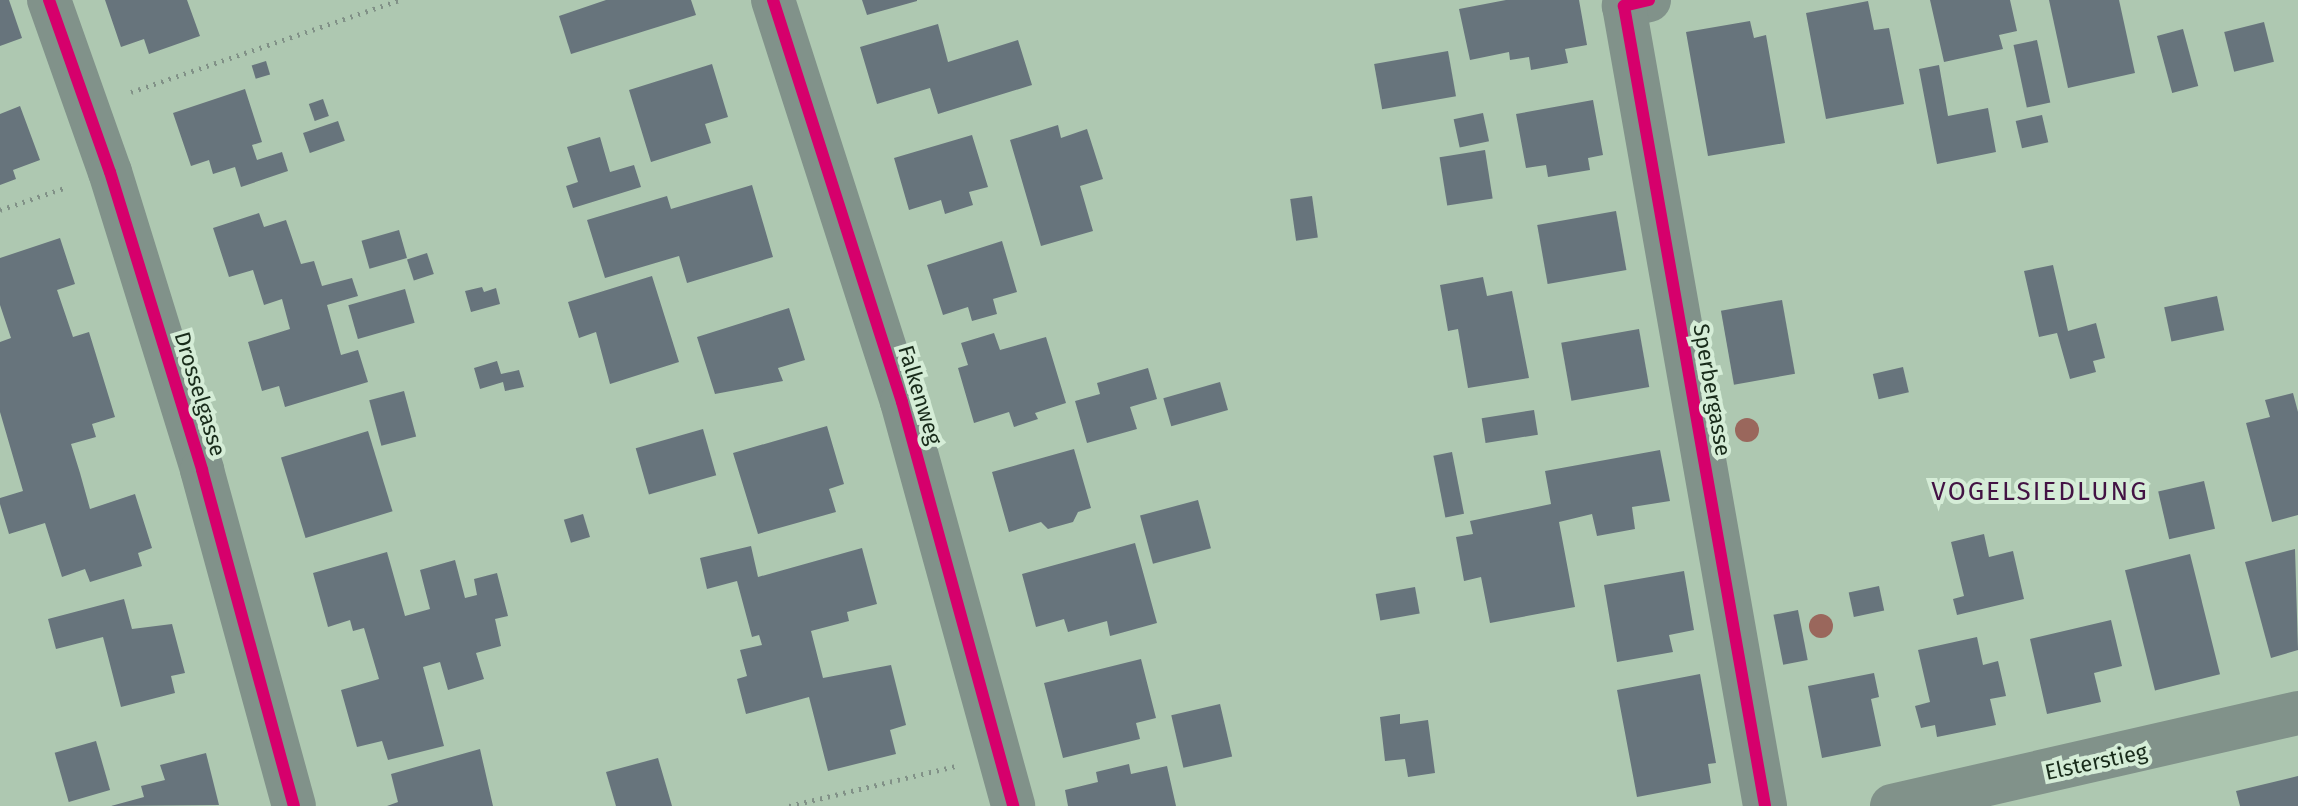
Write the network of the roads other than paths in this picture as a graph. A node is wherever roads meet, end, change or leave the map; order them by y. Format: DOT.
graph roads {
  1 [pos="49,0"];
  2 [pos="773,0"];
  3 [pos="1649,0"];
  4 [pos="2298,713"];
  5 [pos="294,806"];
  6 [pos="1013,806"];
  7 [pos="1765,806"];
  8 [pos="1892,806"];
  1 -- 5 [label="street, Drosselgasse"];
  2 -- 6 [label="street, Falkenweg"];
  3 -- 7 [label="street, Sperbergasse"];
  4 -- 8 [label="street, Elsterstieg"];
}
